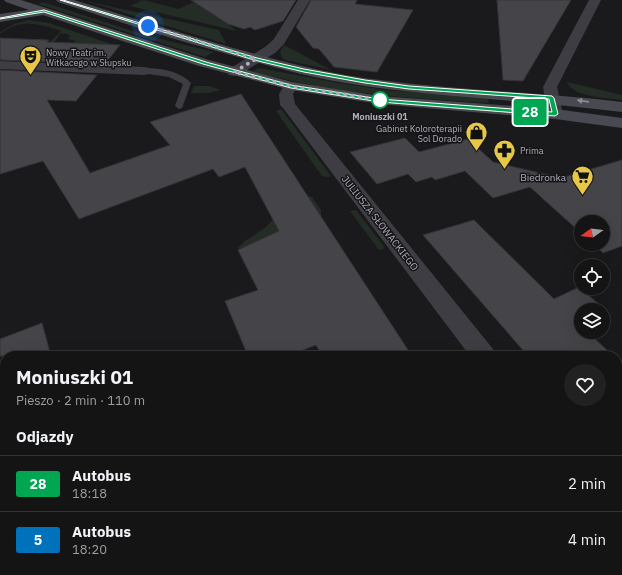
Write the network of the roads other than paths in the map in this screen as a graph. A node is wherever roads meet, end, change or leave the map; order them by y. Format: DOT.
graph roads {
  1 [pos="10,0"];
  2 [pos="62,0"];
  3 [pos="304,0"];
  4 [pos="595,0"];
  5 [pos="0,5"];
  6 [pos="44,11"];
  7 [pos="0,18"];
  8 [pos="256,59"];
  9 [pos="0,65"];
  10 [pos="144,71"];
  11 [pos="234,72"];
  12 [pos="291,86"];
  13 [pos="552,98"];
  14 [pos="179,106"];
  15 [pos="622,106"];
  16 [pos="555,114"];
  17 [pos="622,123"];
  18 [pos="480,351"];
  1 -- 5 [label="main road"];
  1 -- 6 [label="main road"];
  2 -- 8 [label="main road"];
  3 -- 8 [label="street"];
  4 -- 13 [label="street"];
  6 -- 7 [label="main road"];
  6 -- 11 [label="main road"];
  8 -- 11 [label="street"];
  8 -- 13 [label="main road"];
  9 -- 10 [label="street"];
  10 -- 14 [label="lane"];
  11 -- 12 [label="main road"];
  12 -- 16 [label="main road"];
  12 -- 18 [label="street, JULIUSZA SŁOWACKIEGO"];
  15 -- 13 [label="main road, one-way"];
  13 -- 16 [label="street"];
  16 -- 17 [label="main road"];
}
